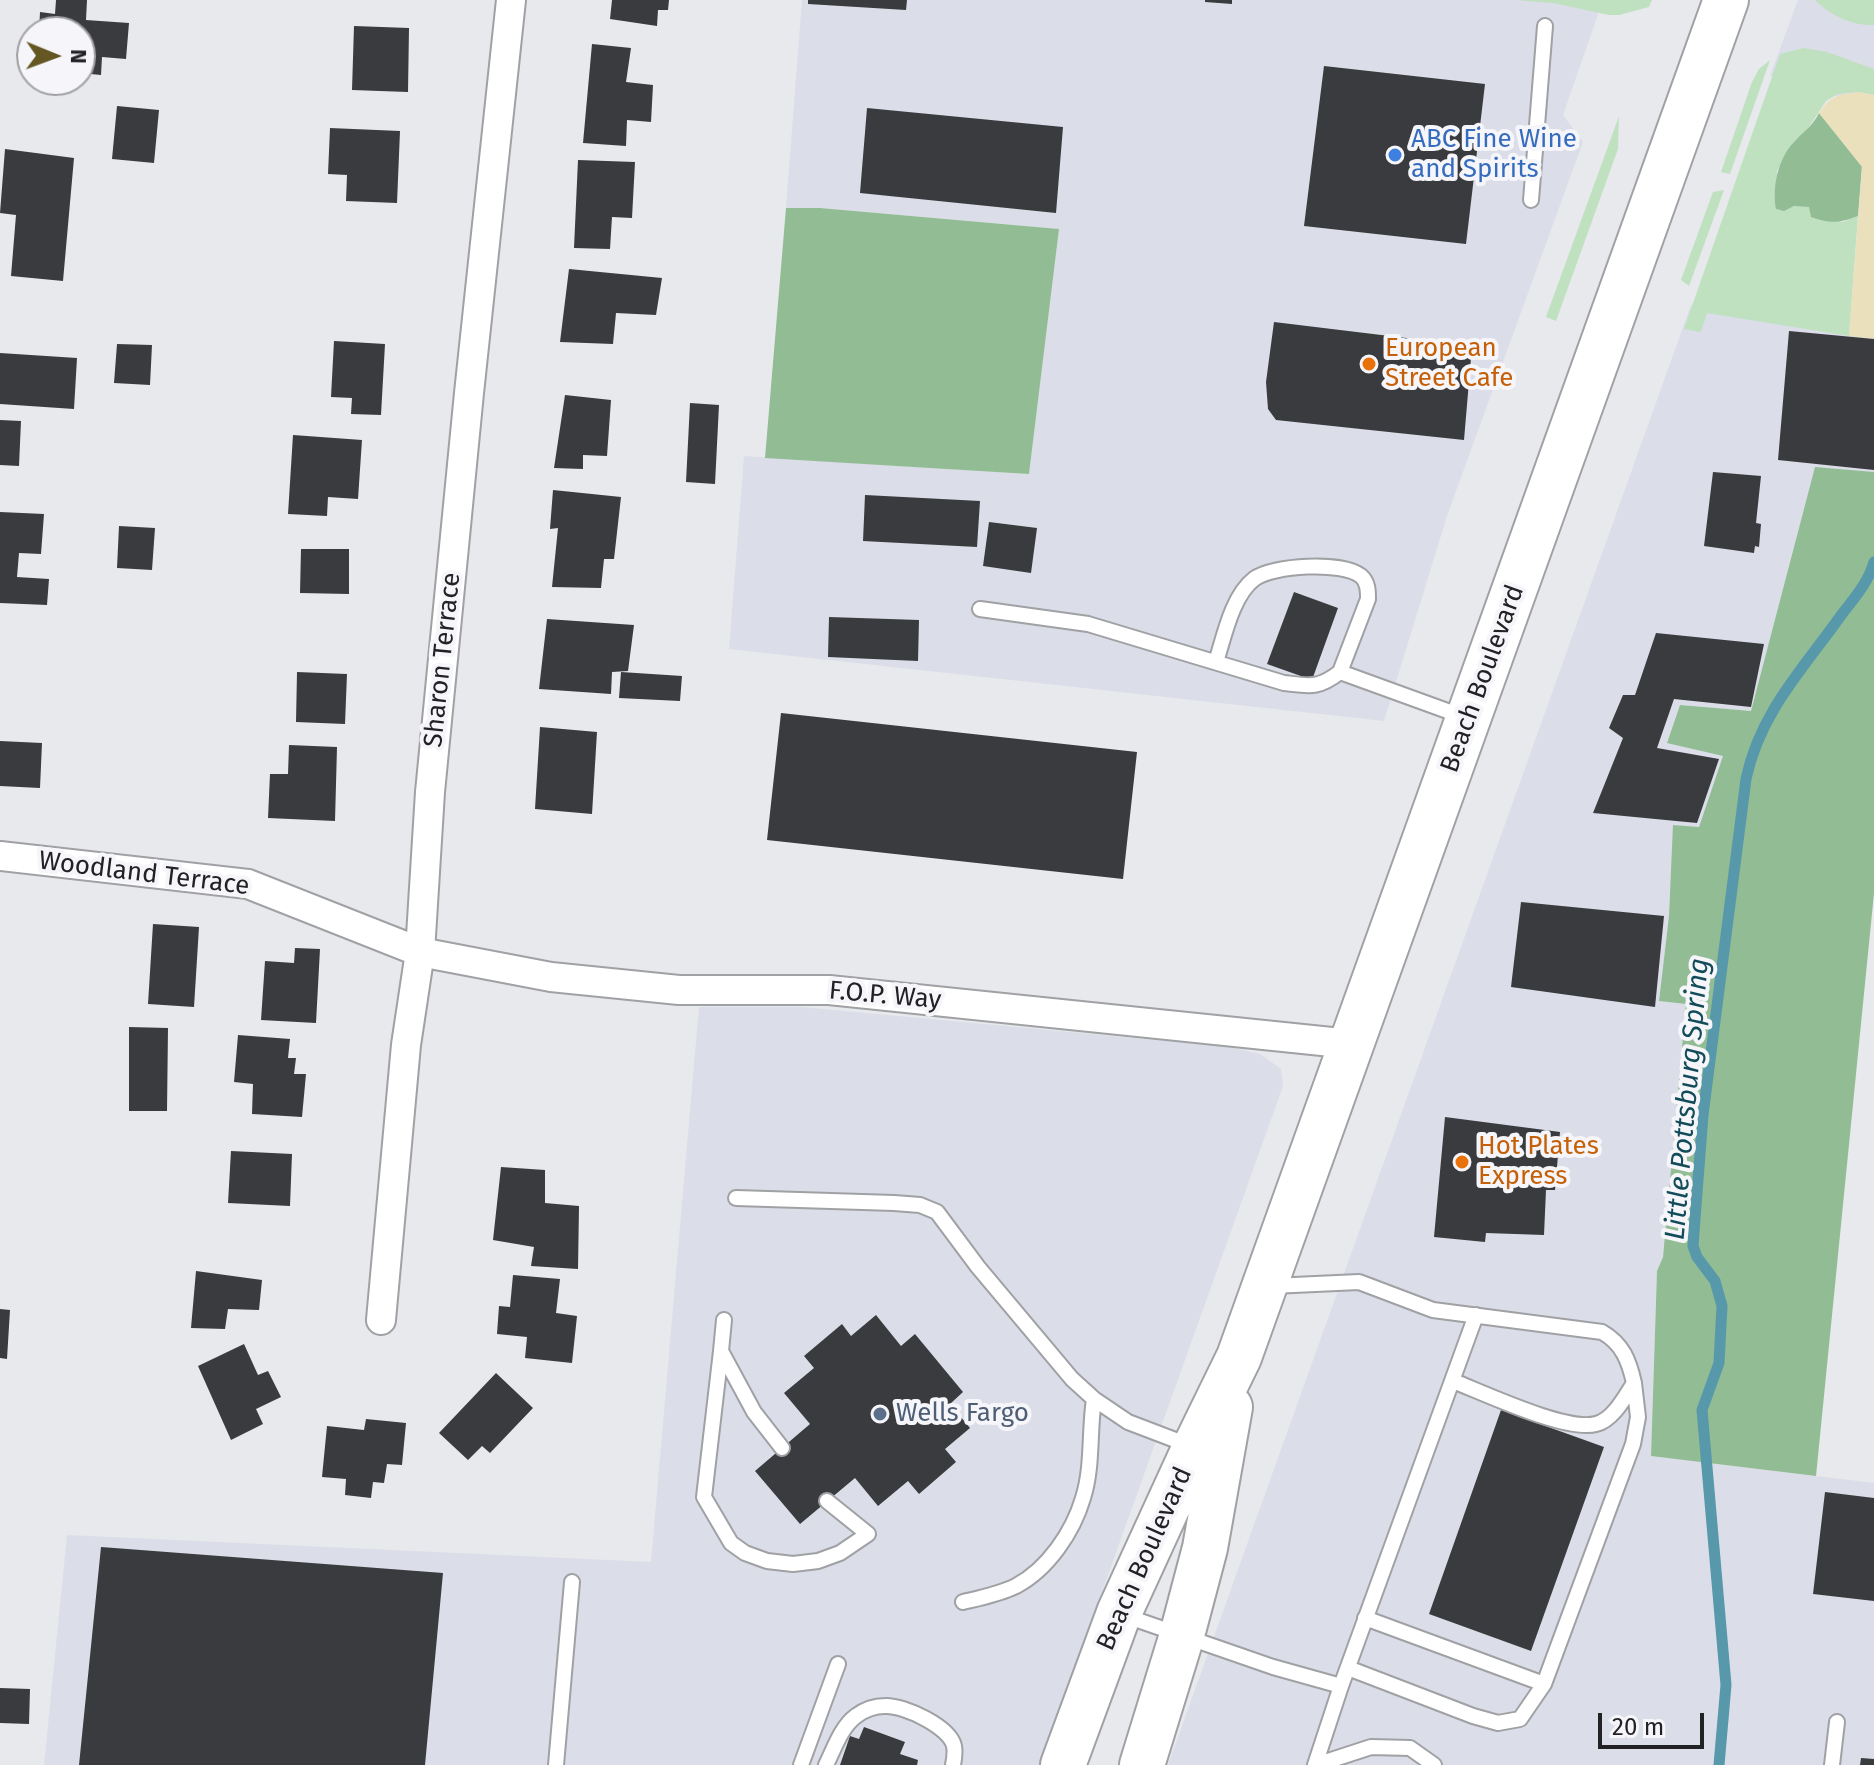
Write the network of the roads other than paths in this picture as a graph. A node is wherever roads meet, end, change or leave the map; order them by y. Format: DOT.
graph roads {
  1 [pos="511,0"];
  2 [pos="1726,0"];
  3 [pos="1545,26"];
  4 [pos="1531,200"];
  5 [pos="980,609"];
  6 [pos="1216,662"];
  7 [pos="1340,672"];
  8 [pos="1468,718"];
  9 [pos="0,856"];
  10 [pos="420,952"];
  11 [pos="1351,1044"];
  12 [pos="736,1198"];
  13 [pos="1265,1287"];
  14 [pos="1476,1315"];
  15 [pos="381,1320"];
  16 [pos="724,1320"];
  17 [pos="721,1351"];
  18 [pos="1453,1381"];
  19 [pos="1634,1383"];
  20 [pos="1094,1399"];
  21 [pos="782,1448"];
  22 [pos="1208,1452"];
  23 [pos="827,1501"];
  24 [pos="572,1582"];
  25 [pos="963,1602"];
  26 [pos="1119,1613"];
  27 [pos="1365,1618"];
  28 [pos="1182,1635"];
  29 [pos="838,1664"];
  30 [pos="1348,1668"];
  31 [pos="1544,1684"];
  32 [pos="1341,1686"];
  33 [pos="1837,1722"];
  34 [pos="556,1765"];
  35 [pos="801,1765"];
  36 [pos="826,1765"];
  37 [pos="953,1765"];
  38 [pos="1063,1765"];
  39 [pos="1142,1765"];
  40 [pos="1316,1765"];
  41 [pos="1434,1765"];
  42 [pos="1832,1765"];
  1 -- 10 [label="street, Sharon Terrace"];
  2 -- 8 [label="highway, Beach Boulevard"];
  3 -- 4 [label="lane"];
  5 -- 6 [label="lane"];
  6 -- 7 [label="lane"];
  6 -- 7 [label="lane"];
  7 -- 8 [label="lane"];
  8 -- 11 [label="highway, Beach Boulevard"];
  9 -- 10 [label="street, Woodland Terrace"];
  10 -- 11 [label="street, F.O.P. Way"];
  10 -- 15 [label="street, Sharon Terrace"];
  11 -- 13 [label="highway, Beach Boulevard"];
  12 -- 20 [label="lane"];
  13 -- 14 [label="lane"];
  13 -- 22 [label="highway, Beach Boulevard"];
  14 -- 18 [label="lane"];
  14 -- 19 [label="lane"];
  16 -- 17 [label="lane"];
  17 -- 21 [label="lane"];
  17 -- 23 [label="lane"];
  18 -- 19 [label="lane"];
  18 -- 27 [label="lane"];
  19 -- 31 [label="lane"];
  20 -- 22 [label="lane"];
  20 -- 25 [label="lane"];
  22 -- 26 [label="highway, Beach Boulevard"];
  22 -- 28 [label="highway, Beach Boulevard"];
  24 -- 34 [label="lane"];
  26 -- 28 [label="lane"];
  26 -- 38 [label="highway, Beach Boulevard"];
  27 -- 30 [label="lane"];
  27 -- 31 [label="lane"];
  28 -- 32 [label="lane"];
  28 -- 39 [label="highway, Beach Boulevard"];
  29 -- 35 [label="lane"];
  30 -- 31 [label="lane"];
  30 -- 32 [label="lane"];
  32 -- 40 [label="lane"];
  33 -- 42 [label="lane"];
  36 -- 37 [label="lane"];
  40 -- 41 [label="lane"];
}
